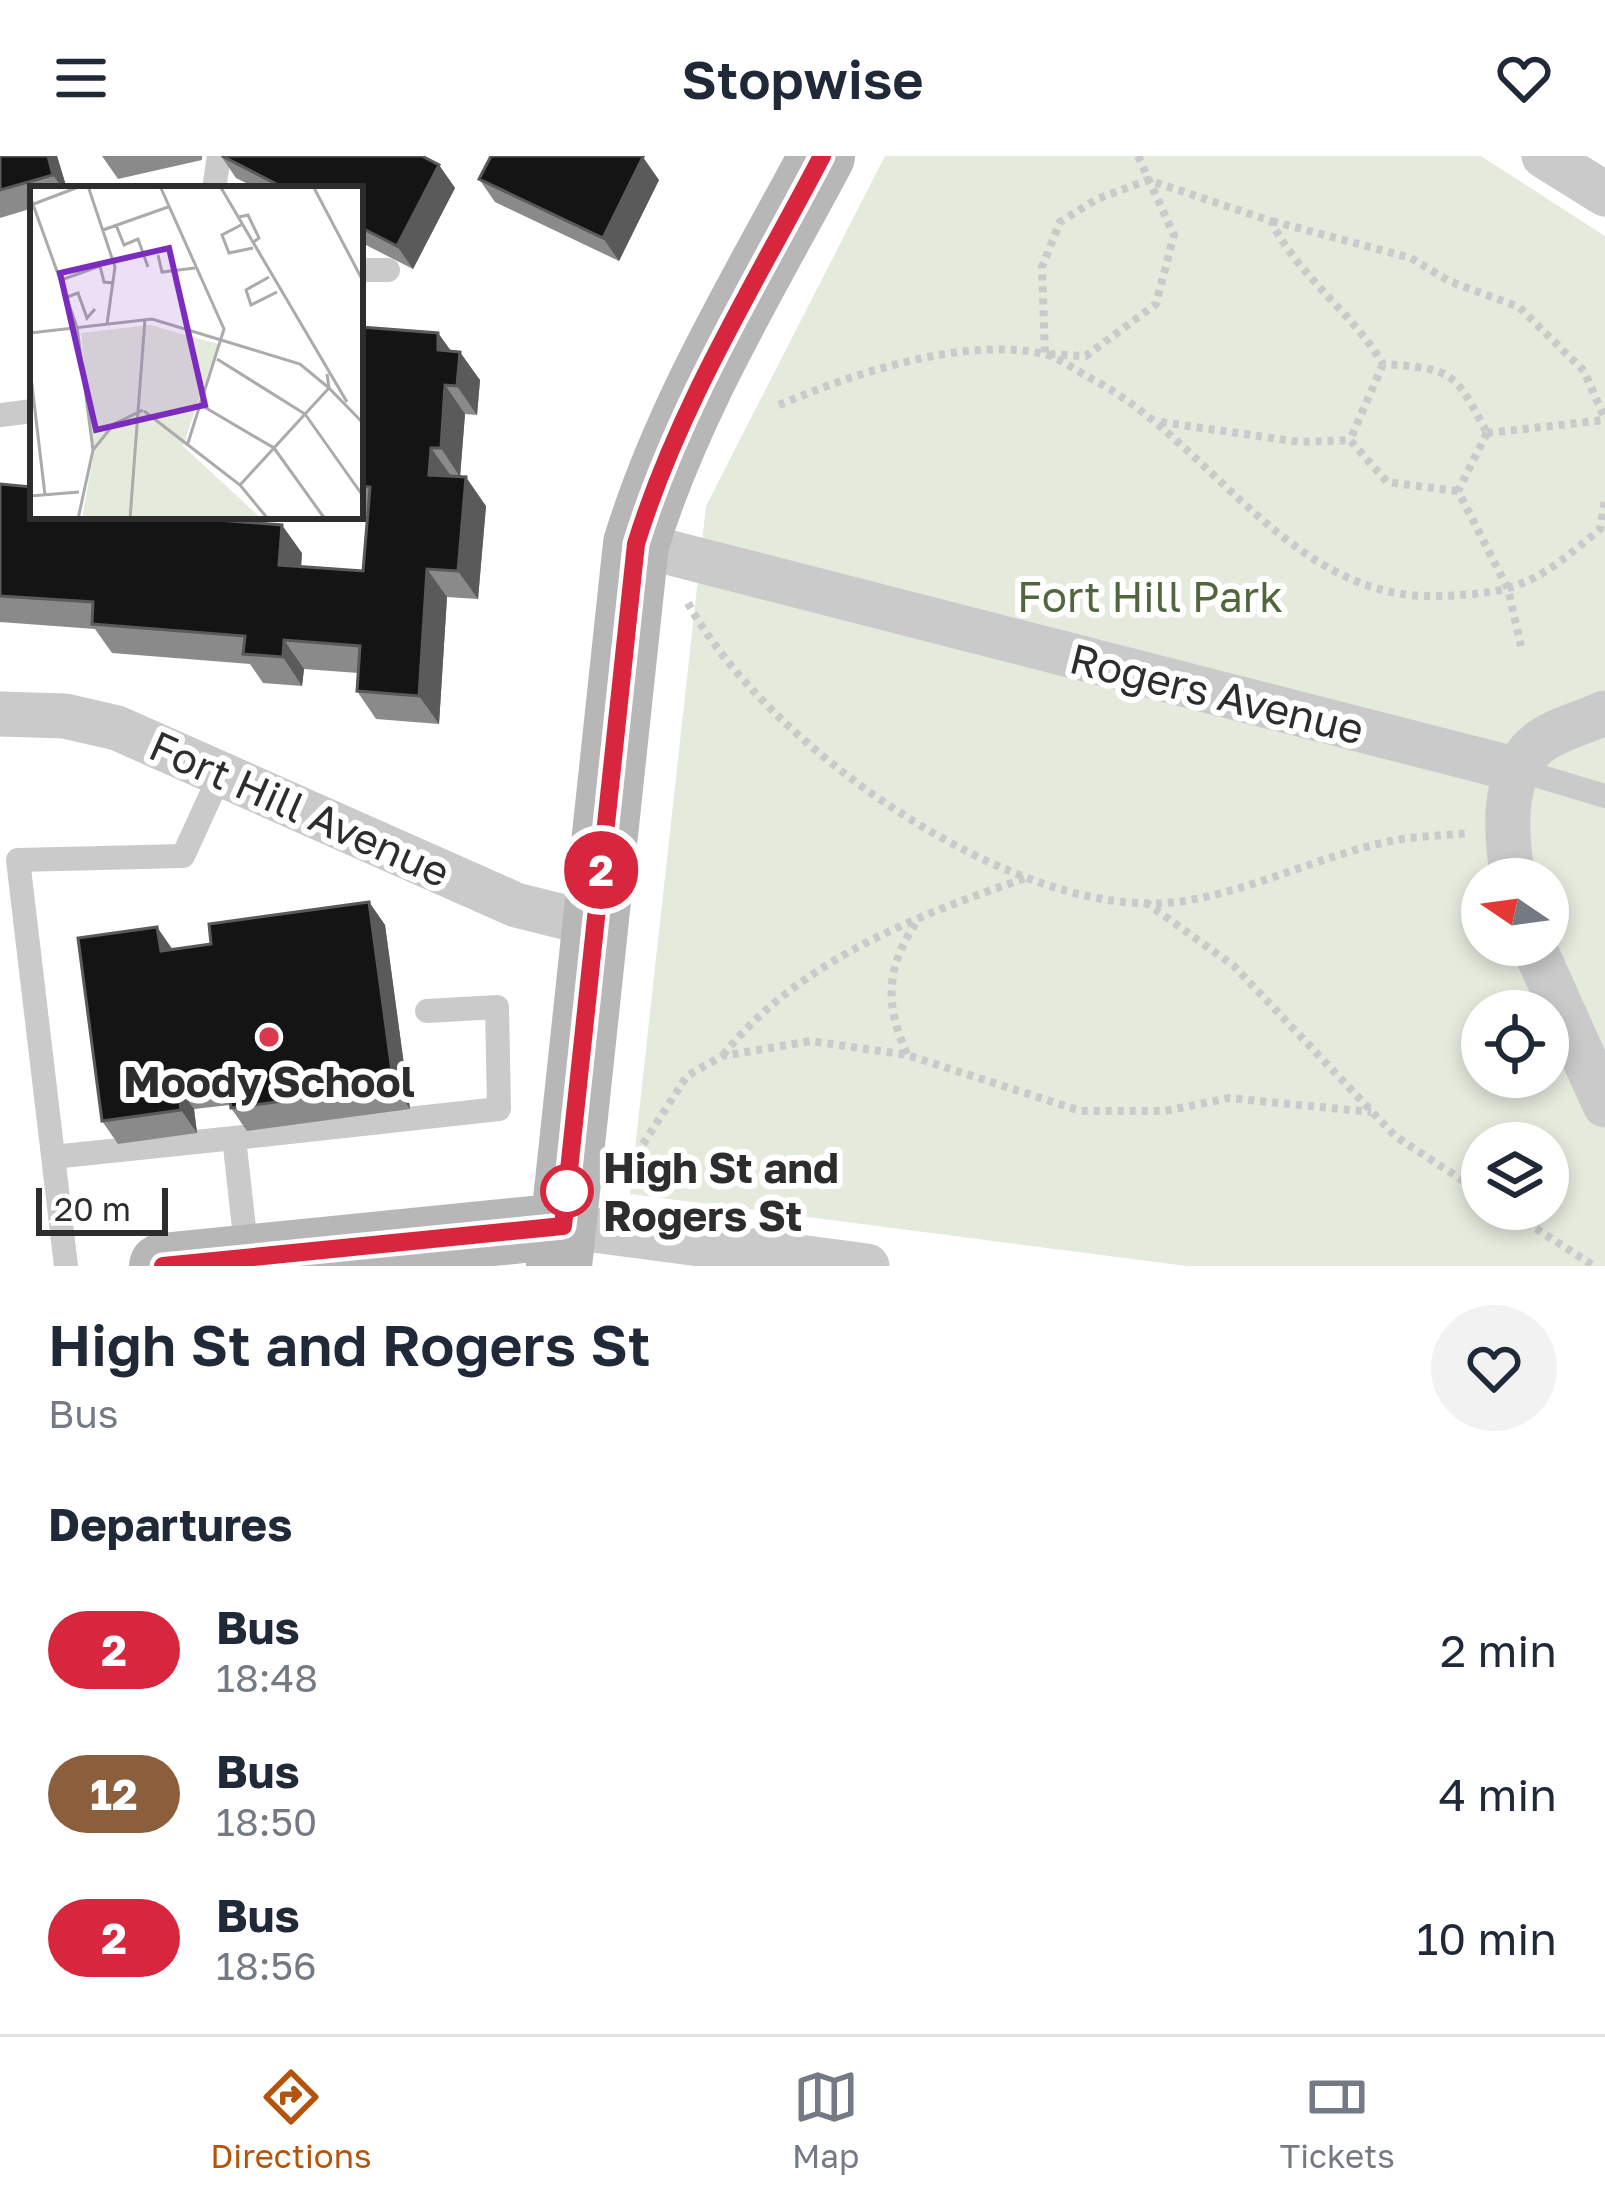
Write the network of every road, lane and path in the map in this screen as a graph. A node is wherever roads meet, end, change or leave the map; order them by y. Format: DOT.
graph roads {
  1 [pos="219,156"];
  2 [pos="822,156"];
  3 [pos="1138,156"];
  4 [pos="1544,156"];
  5 [pos="1148,180"];
  6 [pos="214,186"];
  7 [pos="1604,193"];
  8 [pos="1271,221"];
  9 [pos="363,270"];
  10 [pos="388,270"];
  11 [pos="1045,354"];
  12 [pos="1383,364"];
  13 [pos="779,405"];
  14 [pos="30,411"];
  15 [pos="0,415"];
  16 [pos="1605,419"];
  17 [pos="1157,422"];
  18 [pos="1487,433"];
  19 [pos="1350,440"];
  20 [pos="1458,491"];
  21 [pos="1605,500"];
  22 [pos="636,544"];
  23 [pos="1508,589"];
  24 [pos="685,598"];
  25 [pos="1521,646"];
  26 [pos="1605,713"];
  27 [pos="0,714"];
  28 [pos="1518,770"];
  29 [pos="222,771"];
  30 [pos="1605,796"];
  31 [pos="1505,829"];
  32 [pos="1510,858"];
  33 [pos="1026,878"];
  34 [pos="1140,899"];
  35 [pos="919,918"];
  36 [pos="596,925"];
  37 [pos="1542,966"];
  38 [pos="427,1011"];
  39 [pos="907,1055"];
  40 [pos="722,1056"];
  41 [pos="1605,1105"];
  42 [pos="1371,1112"];
  43 [pos="234,1138"];
  44 [pos="643,1144"];
  45 [pos="53,1157"];
  46 [pos="1461,1179"];
  47 [pos="1538,1230"];
  48 [pos="561,1246"];
  49 [pos="248,1257"];
  50 [pos="66,1266"];
  51 [pos="162,1266"];
  52 [pos="867,1266"];
  53 [pos="1594,1266"];
  1 -- 6 [label="lane"];
  2 -- 22 [label="street"];
  3 -- 5 [label="path"];
  4 -- 7 [label="street"];
  5 -- 8 [label="path"];
  5 -- 11 [label="path"];
  5 -- 11 [label="path"];
  8 -- 12 [label="path"];
  8 -- 16 [label="path"];
  9 -- 10 [label="lane"];
  11 -- 13 [label="path"];
  11 -- 17 [label="path"];
  12 -- 18 [label="path"];
  12 -- 19 [label="path"];
  14 -- 15 [label="lane"];
  16 -- 18 [label="path"];
  17 -- 19 [label="path"];
  17 -- 23 [label="path"];
  18 -- 20 [label="path"];
  19 -- 20 [label="path"];
  20 -- 23 [label="path"];
  21 -- 23 [label="path"];
  22 -- 28 [label="street, Rogers Avenue"];
  22 -- 36 [label="street"];
  23 -- 25 [label="path"];
  24 -- 33 [label="path"];
  26 -- 28 [label="street"];
  27 -- 29 [label="street, Fort Hill Avenue"];
  28 -- 30 [label="lane"];
  28 -- 31 [label="street"];
  29 -- 36 [label="street, Fort Hill Avenue"];
  29 -- 45 [label="lane"];
  31 -- 32 [label="street"];
  31 -- 34 [label="path"];
  33 -- 34 [label="path"];
  33 -- 35 [label="path"];
  34 -- 42 [label="path"];
  35 -- 39 [label="path"];
  35 -- 40 [label="path"];
  36 -- 48 [label="street"];
  37 -- 41 [label="street"];
  38 -- 43 [label="lane"];
  39 -- 40 [label="path"];
  39 -- 42 [label="path"];
  40 -- 44 [label="path"];
  42 -- 46 [label="path"];
  43 -- 45 [label="lane"];
  43 -- 49 [label="lane"];
  45 -- 50 [label="lane"];
  47 -- 53 [label="path"];
  48 -- 49 [label="street"];
  48 -- 52 [label="street"];
  49 -- 51 [label="street"];
}
